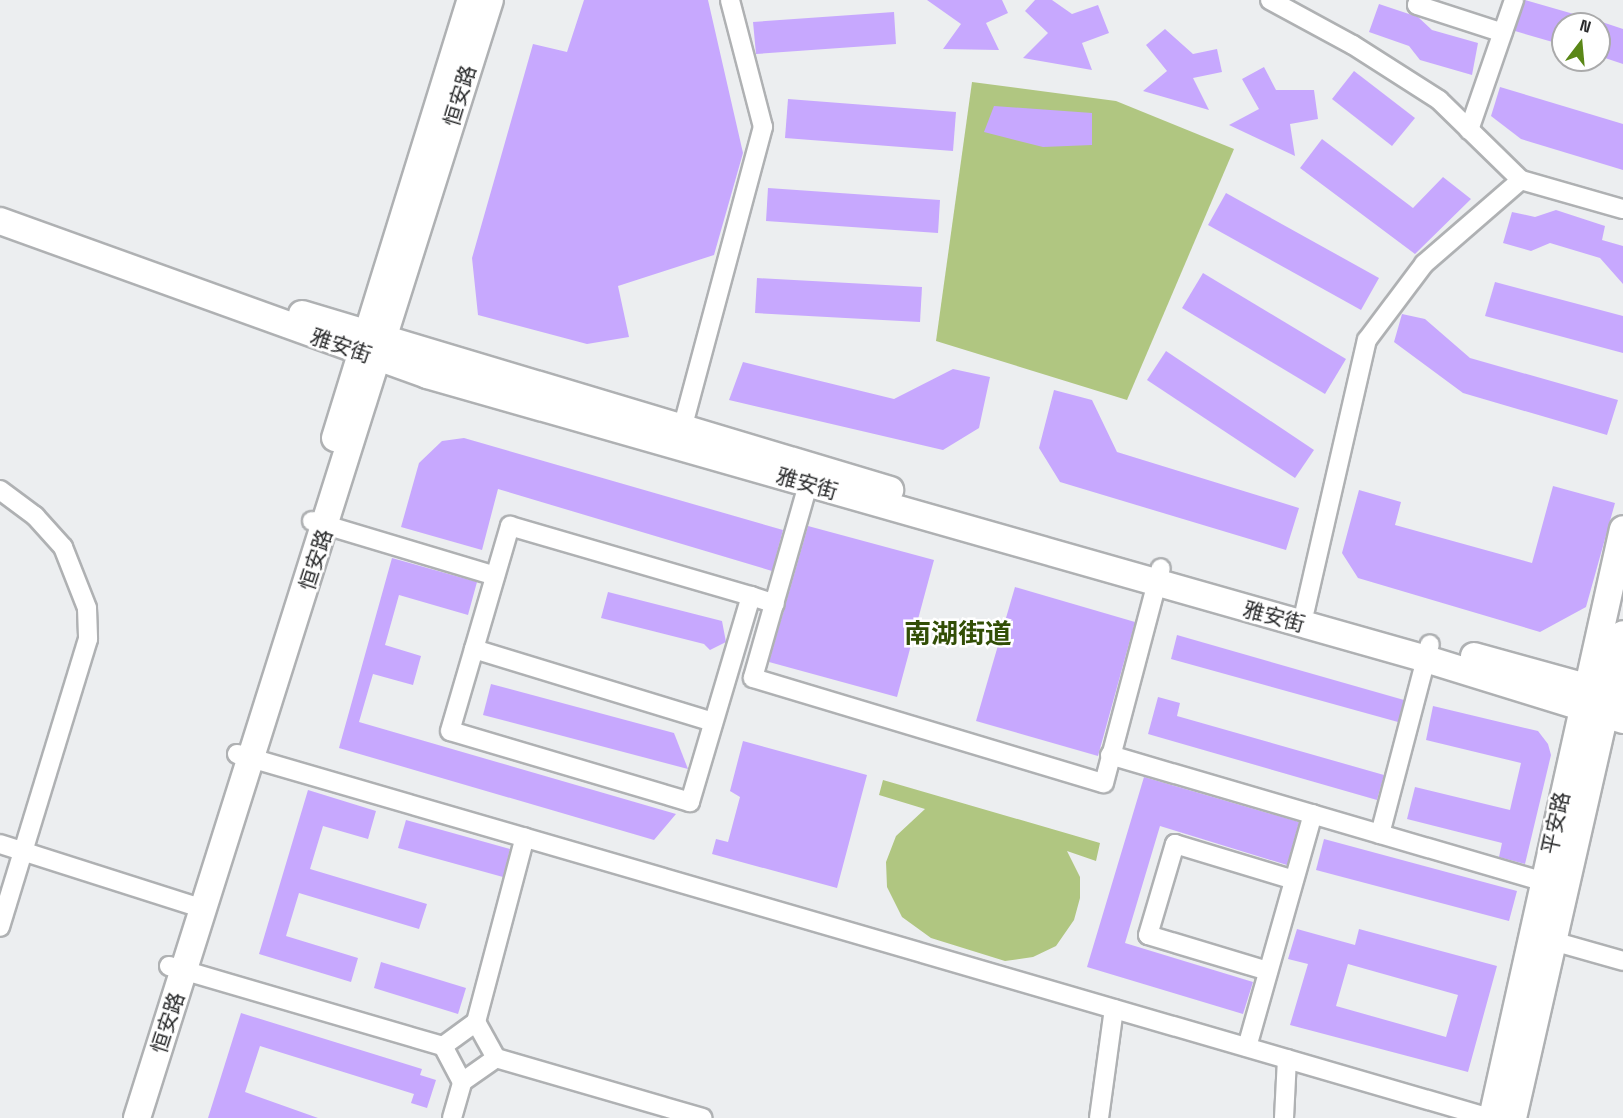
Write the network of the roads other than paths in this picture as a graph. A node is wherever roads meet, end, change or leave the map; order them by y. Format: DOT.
graph roads {
  1 [pos="471,0"];
  2 [pos="490,0"];
  3 [pos="730,0"];
  4 [pos="1270,0"];
  5 [pos="1419,0"];
  6 [pos="1514,0"];
  7 [pos="1503,33"];
  8 [pos="1469,130"];
  9 [pos="1521,180"];
  10 [pos="0,205"];
  11 [pos="1623,209"];
  12 [pos="0,221"];
  13 [pos="372,347"];
  14 [pos="682,429"];
  15 [pos="811,476"];
  16 [pos="0,490"];
  17 [pos="319,523"];
  18 [pos="1623,529"];
  19 [pos="495,576"];
  20 [pos="1159,576"];
  21 [pos="751,596"];
  22 [pos="775,604"];
  23 [pos="1305,610"];
  24 [pos="1623,634"];
  25 [pos="474,649"];
  26 [pos="1428,651"];
  27 [pos="1604,703"];
  28 [pos="713,722"];
  29 [pos="1110,755"];
  30 [pos="244,756"];
  31 [pos="1312,814"];
  32 [pos="1380,834"];
  33 [pos="525,837"];
  34 [pos="0,844"];
  35 [pos="24,852"];
  36 [pos="1294,880"];
  37 [pos="1554,885"];
  38 [pos="196,907"];
  39 [pos="0,927"];
  40 [pos="1553,941"];
  41 [pos="1623,961"];
  42 [pos="177,968"];
  43 [pos="1268,971"];
  44 [pos="1114,1009"];
  45 [pos="476,1022"];
  46 [pos="443,1046"];
  47 [pos="1247,1047"];
  48 [pos="496,1058"];
  49 [pos="1287,1059"];
  50 [pos="462,1082"];
  51 [pos="120,1118"];
  52 [pos="137,1118"];
  53 [pos="452,1118"];
  54 [pos="702,1118"];
  55 [pos="1099,1118"];
  56 [pos="1284,1118"];
  57 [pos="1491,1118"];
  58 [pos="1513,1118"];
  1 -- 13 [label="main road, 恒安路"];
  2 -- 13 [label="main road, 恒安路"];
  3 -- 14 [label="street"];
  4 -- 8 [label="street"];
  5 -- 7 [label="street"];
  6 -- 7 [label="street"];
  7 -- 8 [label="street"];
  8 -- 9 [label="street"];
  9 -- 11 [label="street"];
  9 -- 23 [label="street"];
  10 -- 13 [label="main road, 雅安街"];
  12 -- 13 [label="main road, 雅安街"];
  13 -- 14 [label="main road, 雅安街"];
  13 -- 15 [label="main road, 雅安街"];
  13 -- 17 [label="main road, 恒安路"];
  14 -- 15 [label="main road, 雅安街"];
  15 -- 20 [label="main road, 雅安街"];
  15 -- 22 [label="street"];
  16 -- 35 [label="street"];
  17 -- 19 [label="street"];
  17 -- 30 [label="main road, 恒安路"];
  18 -- 27 [label="main road, 平安路"];
  19 -- 21 [label="street"];
  19 -- 25 [label="street"];
  20 -- 23 [label="main road, 雅安街"];
  20 -- 26 [label="main road, 雅安街"];
  20 -- 29 [label="street"];
  21 -- 22 [label="street"];
  21 -- 28 [label="street"];
  22 -- 29 [label="street"];
  23 -- 26 [label="main road, 雅安街"];
  24 -- 27 [label="main road, 平安路"];
  25 -- 28 [label="street"];
  25 -- 28 [label="street"];
  26 -- 27 [label="main road, 雅安街"];
  26 -- 32 [label="street"];
  27 -- 37 [label="main road, 平安路"];
  29 -- 31 [label="street"];
  30 -- 33 [label="street"];
  30 -- 38 [label="main road, 恒安路"];
  31 -- 32 [label="street"];
  31 -- 36 [label="street"];
  32 -- 37 [label="street"];
  33 -- 44 [label="street"];
  33 -- 45 [label="street"];
  34 -- 35 [label="street"];
  35 -- 38 [label="street"];
  35 -- 39 [label="street"];
  36 -- 43 [label="street"];
  36 -- 43 [label="street"];
  37 -- 40 [label="main road, 平安路"];
  37 -- 57 [label="main road, 平安路"];
  38 -- 42 [label="main road, 恒安路"];
  40 -- 41 [label="street"];
  40 -- 58 [label="main road, 平安路"];
  42 -- 46 [label="street"];
  42 -- 51 [label="main road, 恒安路"];
  42 -- 52 [label="main road, 恒安路"];
  43 -- 47 [label="street"];
  44 -- 47 [label="street"];
  44 -- 55 [label="street"];
  45 -- 46 [label="street"];
  45 -- 48 [label="street"];
  46 -- 50 [label="street"];
  47 -- 49 [label="street"];
  48 -- 50 [label="street"];
  48 -- 54 [label="street"];
  49 -- 56 [label="street"];
  49 -- 57 [label="street"];
  50 -- 53 [label="street"];
}
